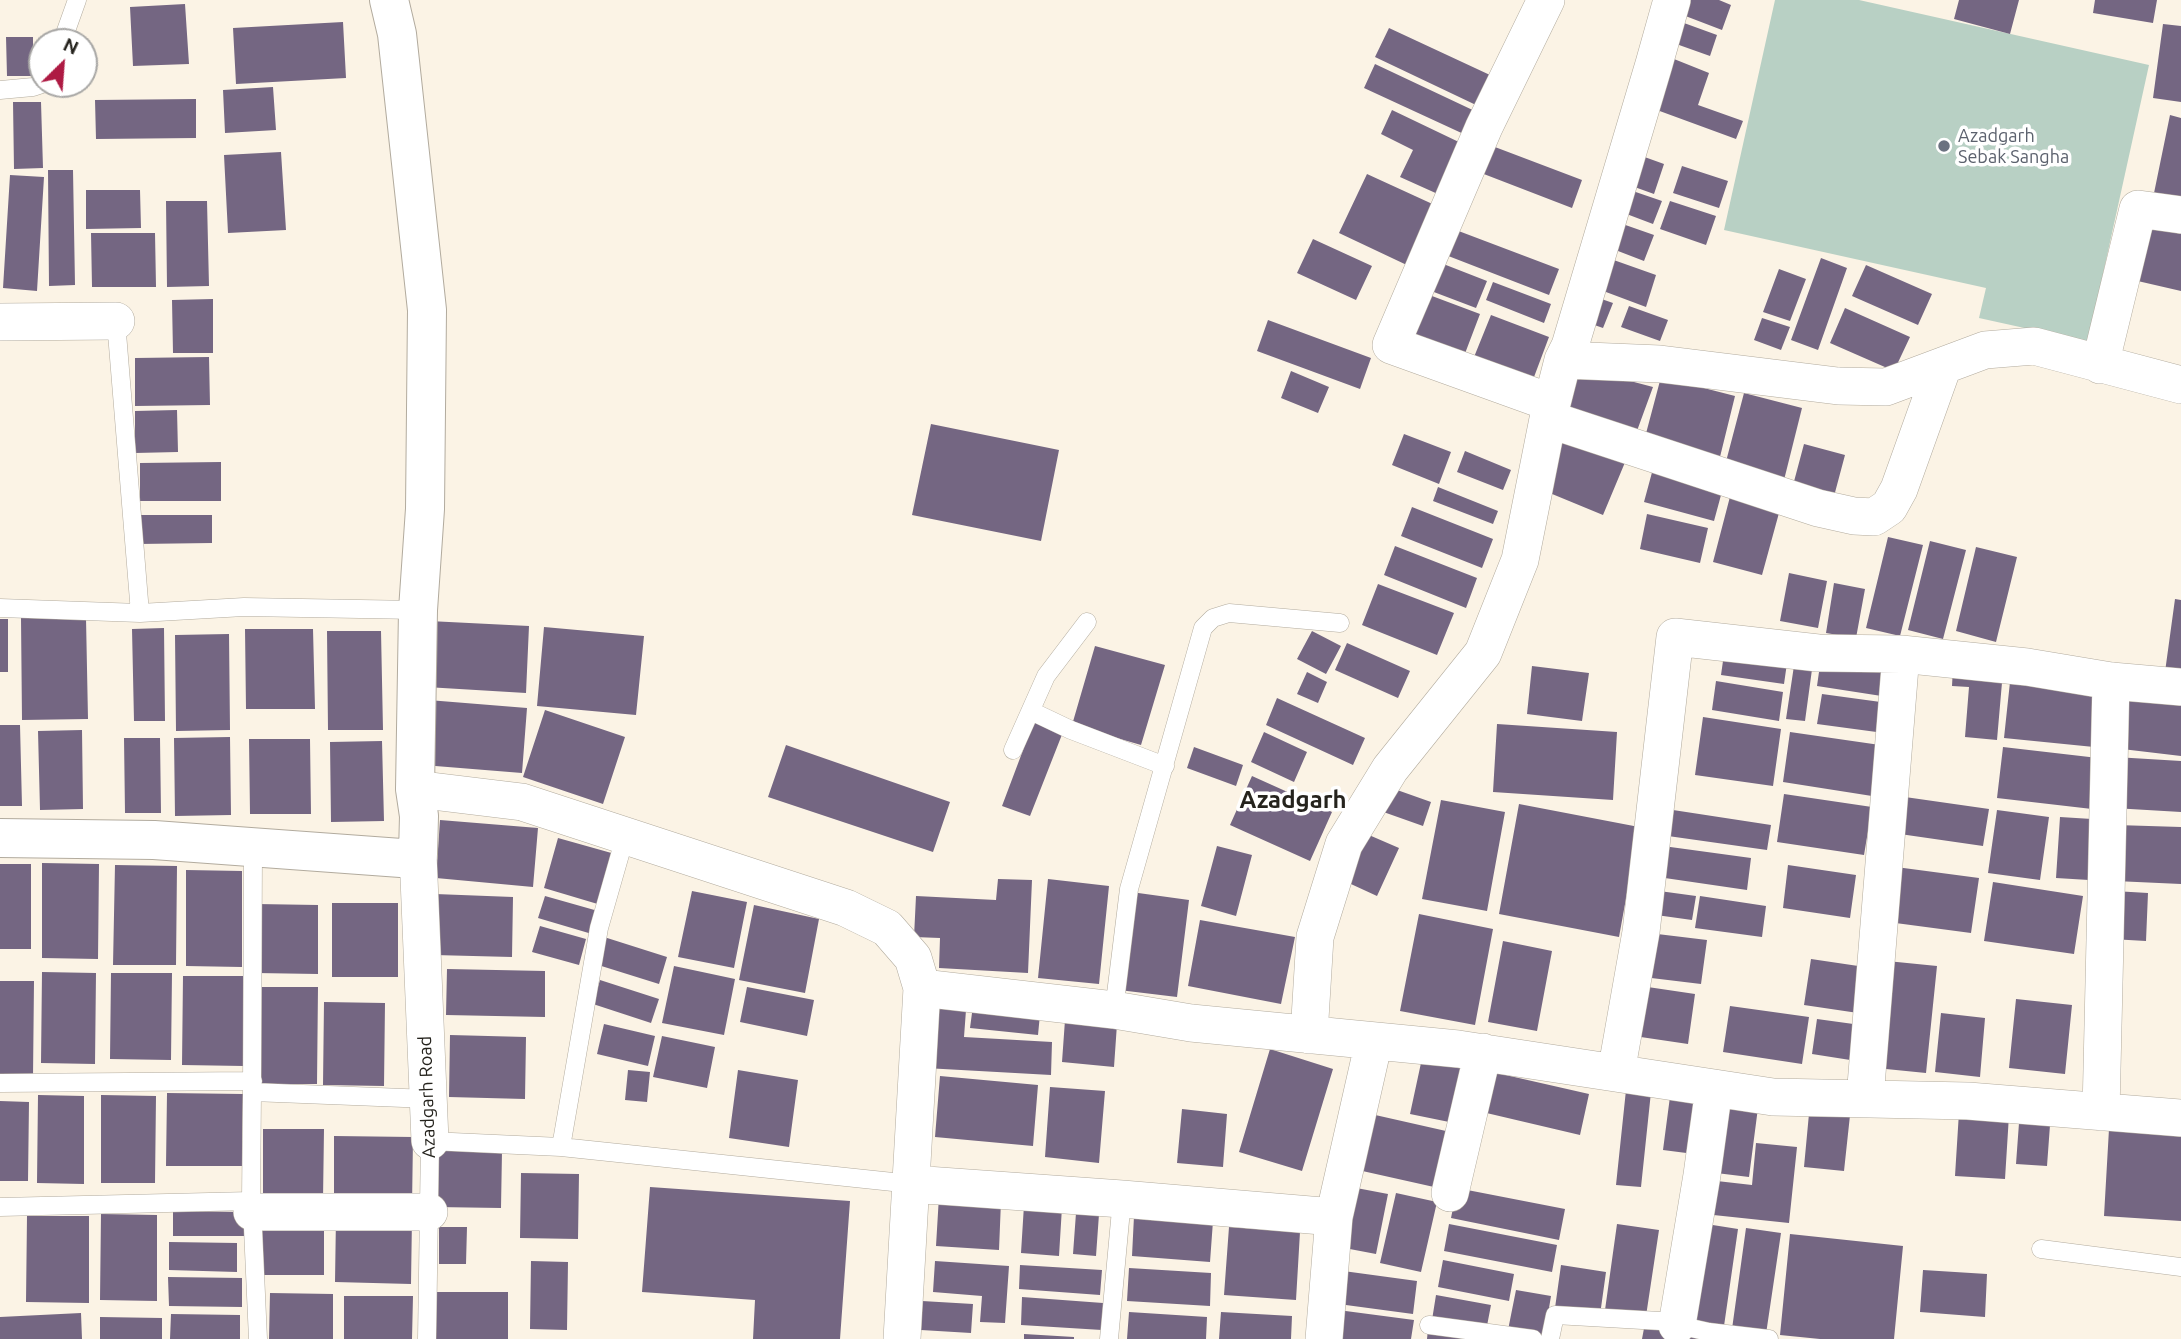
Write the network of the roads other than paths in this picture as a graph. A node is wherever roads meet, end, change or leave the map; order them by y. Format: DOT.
graph roads {
  1 [pos="77,0"];
  2 [pos="389,0"];
  3 [pos="1546,0"];
  4 [pos="1672,0"];
  5 [pos="67,28"];
  6 [pos="28,87"];
  7 [pos="0,90"];
  8 [pos="2181,215"];
  9 [pos="116,321"];
  10 [pos="0,322"];
  11 [pos="1563,360"];
  12 [pos="2100,365"];
  13 [pos="1943,366"];
  14 [pos="2181,385"];
  15 [pos="1550,411"];
  16 [pos="0,608"];
  17 [pos="418,610"];
  18 [pos="140,613"];
  19 [pos="1087,622"];
  20 [pos="1340,624"];
  21 [pos="1901,654"];
  22 [pos="2111,681"];
  23 [pos="2181,687"];
  24 [pos="1031,711"];
  25 [pos="1013,750"];
  26 [pos="1165,766"];
  27 [pos="415,789"];
  28 [pos="625,837"];
  29 [pos="0,838"];
  30 [pos="253,847"];
  31 [pos="418,855"];
  32 [pos="922,988"];
  33 [pos="1114,1010"];
  34 [pos="1309,1035"];
  35 [pos="1374,1041"];
  36 [pos="1483,1052"];
  37 [pos="1616,1073"];
  38 [pos="0,1083"];
  39 [pos="253,1086"];
  40 [pos="1714,1088"];
  41 [pos="1866,1098"];
  42 [pos="429,1099"];
  43 [pos="2101,1112"];
  44 [pos="2181,1118"];
  45 [pos="430,1141"];
  46 [pos="561,1147"];
  47 [pos="912,1184"];
  48 [pos="1450,1193"];
  49 [pos="1122,1199"];
  50 [pos="0,1207"];
  51 [pos="252,1207"];
  52 [pos="429,1212"];
  53 [pos="1334,1217"];
  54 [pos="2041,1249"];
  55 [pos="2181,1266"];
  56 [pos="1429,1325"];
  57 [pos="1698,1332"];
  58 [pos="258,1339"];
  59 [pos="427,1339"];
  60 [pos="902,1339"];
  61 [pos="1109,1339"];
  62 [pos="1324,1339"];
  63 [pos="1533,1339"];
  64 [pos="1550,1339"];
  65 [pos="1769,1339"];
  1 -- 5 [label="lane"];
  2 -- 17 [label="street"];
  3 -- 15 [label="street"];
  4 -- 11 [label="street"];
  6 -- 7 [label="lane"];
  8 -- 12 [label="street"];
  9 -- 10 [label="street"];
  9 -- 18 [label="lane"];
  11 -- 13 [label="street"];
  11 -- 15 [label="street"];
  12 -- 13 [label="street"];
  12 -- 14 [label="street"];
  13 -- 15 [label="street"];
  15 -- 34 [label="street"];
  16 -- 18 [label="lane"];
  17 -- 18 [label="lane"];
  17 -- 27 [label="street"];
  19 -- 24 [label="lane"];
  20 -- 26 [label="lane"];
  21 -- 22 [label="street"];
  21 -- 37 [label="street"];
  21 -- 41 [label="street"];
  22 -- 23 [label="street"];
  22 -- 43 [label="street"];
  24 -- 25 [label="lane"];
  24 -- 26 [label="lane"];
  26 -- 33 [label="lane"];
  27 -- 28 [label="street"];
  27 -- 31 [label="street"];
  28 -- 32 [label="street"];
  28 -- 46 [label="lane"];
  29 -- 30 [label="street"];
  30 -- 31 [label="street"];
  30 -- 39 [label="lane"];
  31 -- 42 [label="street, Azadgarh Road"];
  32 -- 33 [label="street"];
  32 -- 47 [label="street"];
  33 -- 34 [label="street"];
  34 -- 35 [label="street"];
  35 -- 36 [label="street"];
  35 -- 53 [label="street"];
  36 -- 37 [label="street"];
  36 -- 48 [label="street"];
  37 -- 40 [label="street"];
  38 -- 39 [label="lane"];
  39 -- 42 [label="lane"];
  39 -- 51 [label="lane"];
  40 -- 41 [label="street"];
  40 -- 57 [label="street"];
  41 -- 43 [label="street"];
  42 -- 45 [label="street, Azadgarh Road"];
  43 -- 44 [label="street"];
  45 -- 46 [label="lane"];
  45 -- 52 [label="lane, Azadgarh Road"];
  46 -- 47 [label="lane"];
  47 -- 49 [label="street"];
  47 -- 60 [label="street"];
  49 -- 53 [label="street"];
  49 -- 61 [label="lane"];
  50 -- 51 [label="lane"];
  51 -- 52 [label="street"];
  51 -- 58 [label="lane"];
  52 -- 59 [label="lane, Azadgarh Road"];
  53 -- 62 [label="street"];
  54 -- 55 [label="lane"];
  56 -- 63 [label="lane"];
  57 -- 64 [label="lane"];
  57 -- 65 [label="lane"];
}
